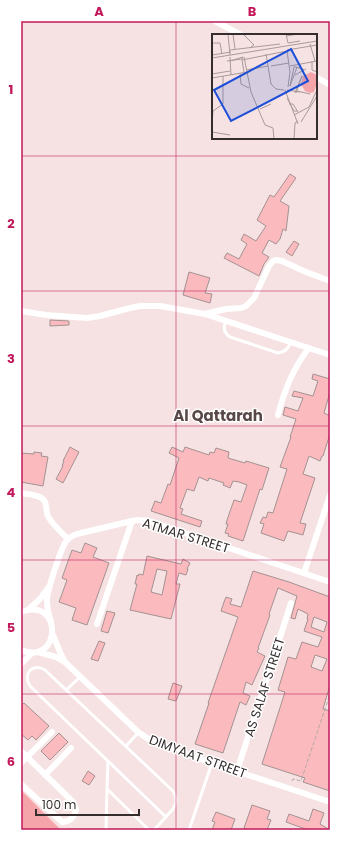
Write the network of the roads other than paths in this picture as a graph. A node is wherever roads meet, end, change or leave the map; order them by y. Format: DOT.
graph roads {
  1 [pos="215,21"];
  2 [pos="239,34"];
  3 [pos="317,78"];
  4 [pos="330,85"];
  5 [pos="330,281"];
  6 [pos="21,311"];
  7 [pos="205,314"];
  8 [pos="226,321"];
  9 [pos="290,342"];
  10 [pos="309,348"];
  11 [pos="330,355"];
  12 [pos="278,415"];
  13 [pos="21,493"];
  14 [pos="330,495"];
  15 [pos="132,521"];
  16 [pos="68,539"];
  17 [pos="304,573"];
  18 [pos="330,582"];
  19 [pos="49,587"];
  20 [pos="291,603"];
  21 [pos="21,606"];
  22 [pos="26,610"];
  23 [pos="50,621"];
  24 [pos="97,624"];
  25 [pos="53,635"];
  26 [pos="21,650"];
  27 [pos="35,652"];
  28 [pos="66,663"];
  29 [pos="21,664"];
  30 [pos="80,676"];
  31 [pos="66,690"];
  32 [pos="52,732"];
  33 [pos="138,732"];
  34 [pos="126,746"];
  35 [pos="71,748"];
  36 [pos="21,751"];
  37 [pos="27,757"];
  38 [pos="108,761"];
  39 [pos="21,763"];
  40 [pos="212,763"];
  41 [pos="237,771"];
  42 [pos="45,775"];
  43 [pos="21,784"];
  44 [pos="107,789"];
  45 [pos="330,802"];
  46 [pos="166,817"];
  47 [pos="106,830"];
  48 [pos="149,830"];
  49 [pos="154,830"];
  50 [pos="189,830"];
  1 -- 2 [label="street"];
  3 -- 4 [label="street"];
  5 -- 7 [label="street"];
  6 -- 7 [label="street"];
  7 -- 8 [label="street"];
  8 -- 9 [label="street"];
  8 -- 9 [label="lane"];
  9 -- 10 [label="street"];
  10 -- 11 [label="street"];
  10 -- 12 [label="street"];
  13 -- 16 [label="street"];
  14 -- 17 [label="street"];
  15 -- 16 [label="street, ATMAR STREET"];
  15 -- 17 [label="street, ATMAR STREET"];
  15 -- 24 [label="street"];
  16 -- 19 [label="street"];
  17 -- 18 [label="street, ATMAR STREET"];
  19 -- 22 [label="street"];
  19 -- 23 [label="street"];
  20 -- 41 [label="street, AS SALAF STREET"];
  21 -- 22 [label="street"];
  22 -- 23 [label="street"];
  23 -- 25 [label="street, DIMYAAT STREET"];
  25 -- 27 [label="street"];
  25 -- 28 [label="street, DIMYAAT STREET"];
  26 -- 27 [label="street, DIMYAAT STREET"];
  27 -- 28 [label="street, DIMYAAT STREET"];
  27 -- 29 [label="street"];
  28 -- 30 [label="street, DIMYAAT STREET"];
  30 -- 31 [label="lane"];
  30 -- 33 [label="street, DIMYAAT STREET"];
  31 -- 34 [label="lane"];
  31 -- 38 [label="lane"];
  32 -- 37 [label="street"];
  33 -- 34 [label="lane"];
  33 -- 40 [label="street, DIMYAAT STREET"];
  34 -- 46 [label="lane"];
  35 -- 42 [label="street"];
  36 -- 37 [label="street"];
  37 -- 39 [label="street"];
  37 -- 42 [label="street"];
  38 -- 44 [label="lane"];
  38 -- 46 [label="lane"];
  40 -- 41 [label="street, DIMYAAT STREET"];
  40 -- 50 [label="lane"];
  41 -- 45 [label="street, DIMYAAT STREET"];
  42 -- 43 [label="street"];
  44 -- 47 [label="lane"];
  44 -- 48 [label="lane"];
  46 -- 49 [label="lane"];
}
